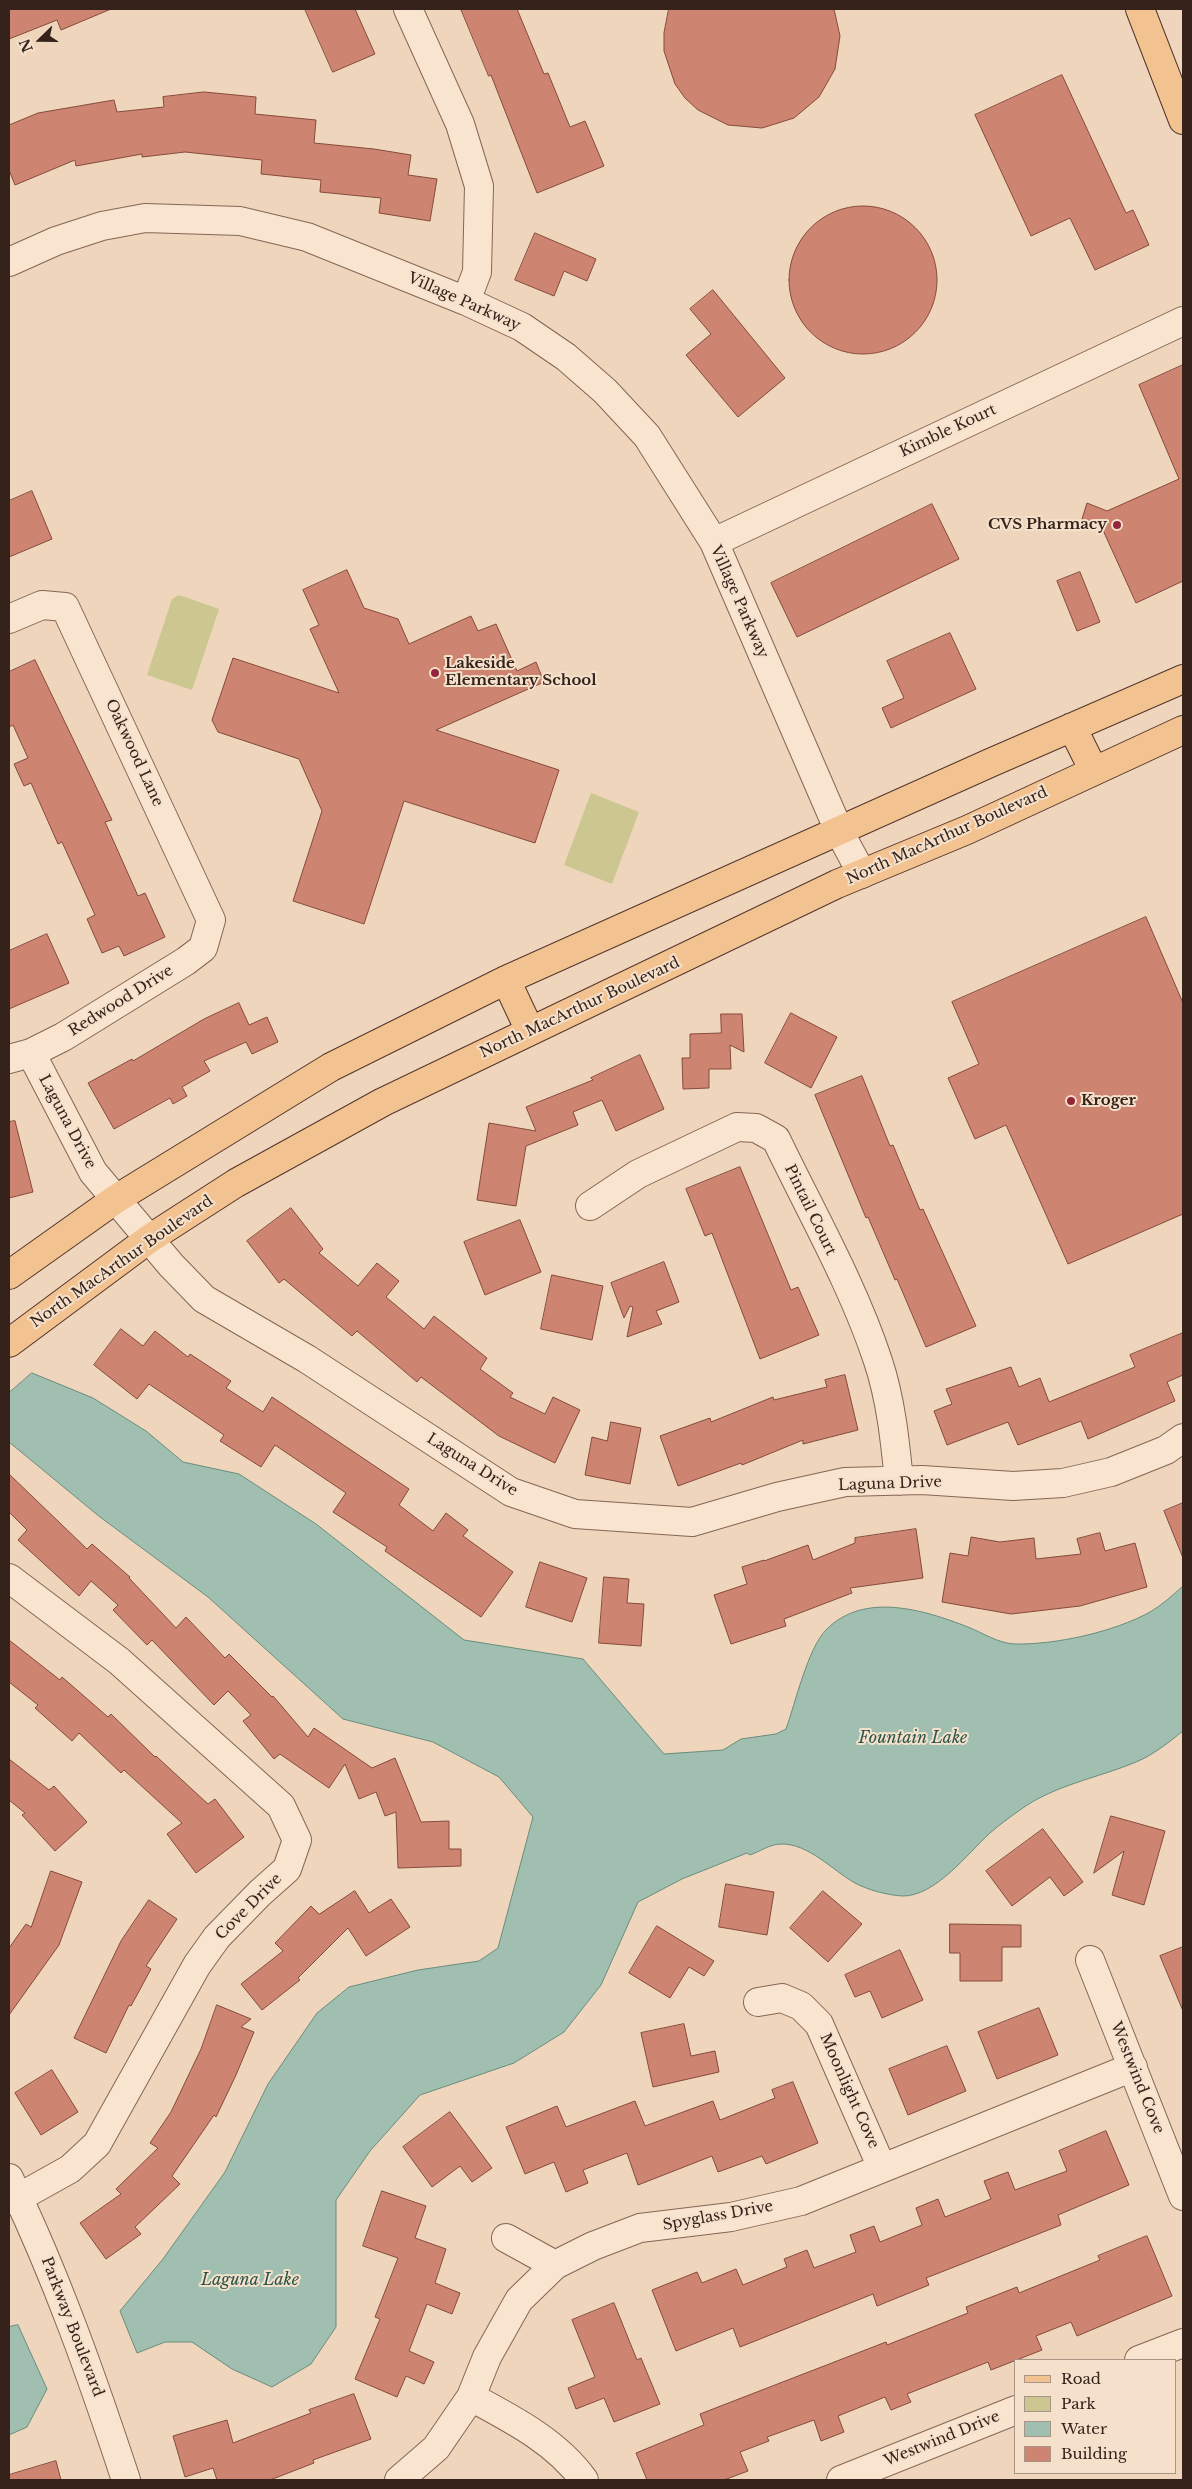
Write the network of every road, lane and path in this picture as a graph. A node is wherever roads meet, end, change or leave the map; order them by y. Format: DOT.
graph roads {
  1 [pos="408,9"];
  2 [pos="1140,9"];
  3 [pos="1182,114"];
  4 [pos="9,262"];
  5 [pos="466,301"];
  6 [pos="1183,321"];
  7 [pos="714,542"];
  8 [pos="9,619"];
  9 [pos="1183,679"];
  10 [pos="1072,727"];
  11 [pos="1183,730"];
  12 [pos="1094,771"];
  13 [pos="839,831"];
  14 [pos="862,874"];
  15 [pos="211,920"];
  16 [pos="506,980"];
  17 [pos="530,1031"];
  18 [pos="20,1056"];
  19 [pos="116,1199"];
  20 [pos="590,1206"];
  21 [pos="149,1239"];
  22 [pos="9,1275"];
  23 [pos="9,1343"];
  24 [pos="1183,1438"];
  25 [pos="899,1481"];
  26 [pos="9,1578"];
  27 [pos="1090,1960"];
  28 [pos="758,2002"];
  29 [pos="1133,2068"];
  30 [pos="882,2168"];
  31 [pos="12,2192"];
  32 [pos="1183,2196"];
  33 [pos="506,2238"];
  34 [pos="555,2265"];
  35 [pos="1183,2342"];
  36 [pos="1141,2359"];
  37 [pos="471,2397"];
  38 [pos="1014,2411"];
  39 [pos="126,2480"];
  40 [pos="399,2480"];
  41 [pos="584,2480"];
  42 [pos="841,2480"];
  1 -- 5 [label="street"];
  2 -- 3 [label="main road"];
  4 -- 5 [label="street, Village Parkway"];
  5 -- 7 [label="street, Village Parkway"];
  6 -- 7 [label="street, Kimble Kourt"];
  7 -- 13 [label="street, Village Parkway"];
  8 -- 15 [label="street, Oakwood Lane"];
  9 -- 10 [label="main road"];
  10 -- 12 [label="main road"];
  10 -- 13 [label="main road"];
  11 -- 12 [label="main road, North MacArthur Boulevard"];
  12 -- 14 [label="main road, North MacArthur Boulevard"];
  13 -- 14 [label="street, Village Parkway"];
  13 -- 16 [label="main road"];
  14 -- 17 [label="main road, North MacArthur Boulevard"];
  15 -- 18 [label="street, Redwood Drive"];
  16 -- 17 [label="main road"];
  16 -- 19 [label="main road"];
  17 -- 21 [label="main road, North MacArthur Boulevard"];
  18 -- 19 [label="street, Laguna Drive"];
  19 -- 21 [label="street, Laguna Drive"];
  19 -- 22 [label="main road"];
  20 -- 25 [label="street, Pintail Court"];
  21 -- 23 [label="main road, North MacArthur Boulevard"];
  21 -- 25 [label="street, Laguna Drive"];
  24 -- 25 [label="street, Laguna Drive"];
  26 -- 31 [label="street, Cove Drive"];
  27 -- 29 [label="street, Westwind Cove"];
  28 -- 30 [label="street, Moonlight Cove"];
  29 -- 30 [label="street, Spyglass Drive"];
  29 -- 32 [label="street, Westwind Cove"];
  30 -- 34 [label="street, Spyglass Drive"];
  31 -- 39 [label="street, Parkway Boulevard"];
  33 -- 34 [label="street"];
  34 -- 37 [label="street, Spyglass Drive"];
  35 -- 36 [label="street"];
  37 -- 40 [label="street, Spyglass Drive"];
  37 -- 41 [label="street"];
  38 -- 42 [label="street, Westwind Drive"];
}
